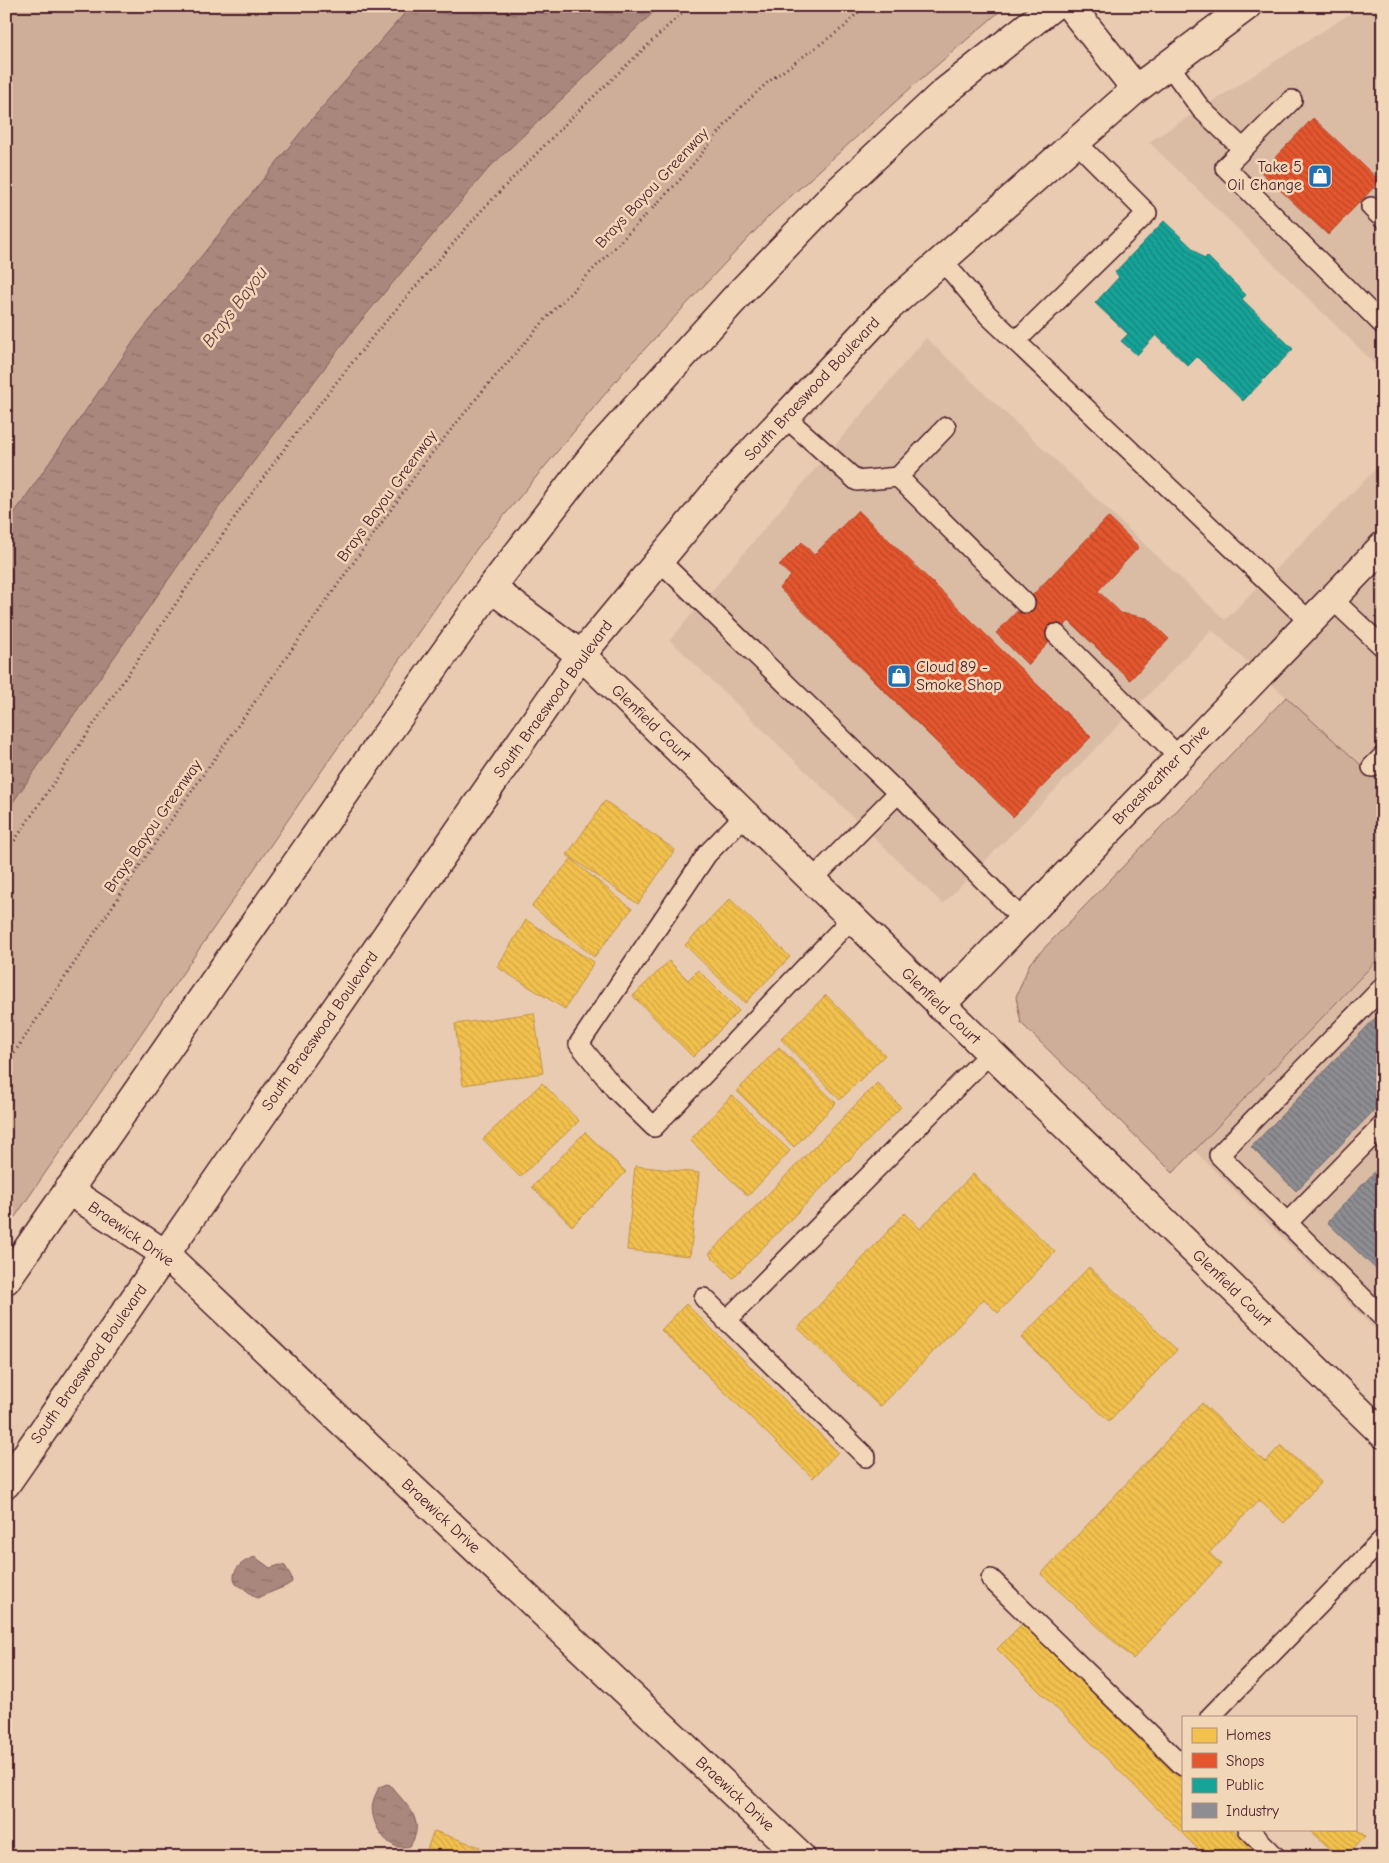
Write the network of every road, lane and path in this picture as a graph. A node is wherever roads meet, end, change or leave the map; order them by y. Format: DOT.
graph roads {
  1 [pos="689,6"];
  2 [pos="864,6"];
  3 [pos="1053,6"];
  4 [pos="1070,6"];
  5 [pos="1247,6"];
  6 [pos="1169,65"];
  7 [pos="1136,89"];
  8 [pos="1292,100"];
  9 [pos="1076,142"];
  10 [pos="1243,149"];
  11 [pos="942,260"];
  12 [pos="1383,322"];
  13 [pos="1016,341"];
  14 [pos="785,418"];
  15 [pos="946,428"];
  16 [pos="898,477"];
  17 [pos="1383,546"];
  18 [pos="660,561"];
  19 [pos="491,588"];
  20 [pos="1332,599"];
  21 [pos="1025,603"];
  22 [pos="1310,622"];
  23 [pos="1056,634"];
  24 [pos="1383,647"];
  25 [pos="580,655"];
  26 [pos="1179,756"];
  27 [pos="898,793"];
  28 [pos="745,815"];
  29 [pos="6,853"];
  30 [pos="812,880"];
  31 [pos="852,918"];
  32 [pos="1023,920"];
  33 [pos="1383,986"];
  34 [pos="940,1006"];
  35 [pos="990,1053"];
  36 [pos="6,1065"];
  37 [pos="1383,1125"];
  38 [pos="68,1190"];
  39 [pos="1287,1223"];
  40 [pos="165,1254"];
  41 [pos="6,1280"];
  42 [pos="704,1298"];
  43 [pos="1383,1318"];
  44 [pos="726,1321"];
  45 [pos="1383,1434"];
  46 [pos="866,1456"];
  47 [pos="6,1484"];
  48 [pos="1383,1539"];
  49 [pos="991,1579"];
  50 [pos="1211,1716"];
  51 [pos="1179,1756"];
  52 [pos="1249,1830"];
  53 [pos="801,1857"];
  54 [pos="1276,1857"];
  1 -- 29 [label="path"];
  2 -- 36 [label="path, Brays Bayou Greenway"];
  3 -- 19 [label="main road"];
  4 -- 7 [label="main road"];
  5 -- 6 [label="main road, South Braeswood Boulevard"];
  6 -- 7 [label="main road, South Braeswood Boulevard"];
  6 -- 10 [label="lane"];
  7 -- 9 [label="main road, South Braeswood Boulevard"];
  8 -- 10 [label="lane"];
  9 -- 11 [label="main road, South Braeswood Boulevard"];
  9 -- 13 [label="lane"];
  10 -- 12 [label="lane"];
  11 -- 13 [label="lane"];
  11 -- 14 [label="main road, South Braeswood Boulevard"];
  13 -- 22 [label="lane"];
  14 -- 16 [label="lane"];
  14 -- 18 [label="main road, South Braeswood Boulevard"];
  15 -- 16 [label="lane"];
  16 -- 21 [label="lane"];
  17 -- 20 [label="main road, Braesheather Drive"];
  18 -- 25 [label="main road, South Braeswood Boulevard"];
  18 -- 27 [label="lane"];
  19 -- 25 [label="main road, Glenfield Court"];
  19 -- 38 [label="main road"];
  20 -- 22 [label="main road, Braesheather Drive"];
  20 -- 24 [label="lane"];
  22 -- 26 [label="main road, Braesheather Drive"];
  23 -- 26 [label="lane"];
  25 -- 28 [label="main road, Glenfield Court"];
  25 -- 40 [label="main road, South Braeswood Boulevard"];
  26 -- 32 [label="main road, Braesheather Drive"];
  27 -- 30 [label="lane"];
  27 -- 32 [label="lane"];
  28 -- 30 [label="main road, Glenfield Court"];
  28 -- 31 [label="lane"];
  30 -- 31 [label="main road, Glenfield Court"];
  31 -- 34 [label="main road, Glenfield Court"];
  32 -- 34 [label="main road, Braesheather Drive"];
  33 -- 39 [label="lane"];
  34 -- 35 [label="main road, Glenfield Court"];
  35 -- 44 [label="lane"];
  35 -- 45 [label="main road, Glenfield Court"];
  37 -- 39 [label="lane"];
  38 -- 40 [label="main road, Braewick Drive"];
  38 -- 41 [label="main road"];
  39 -- 43 [label="lane"];
  40 -- 47 [label="main road, South Braeswood Boulevard"];
  40 -- 53 [label="main road, Braewick Drive"];
  42 -- 44 [label="lane"];
  44 -- 46 [label="lane"];
  48 -- 50 [label="lane"];
  49 -- 51 [label="lane"];
  52 -- 54 [label="lane"];
}
